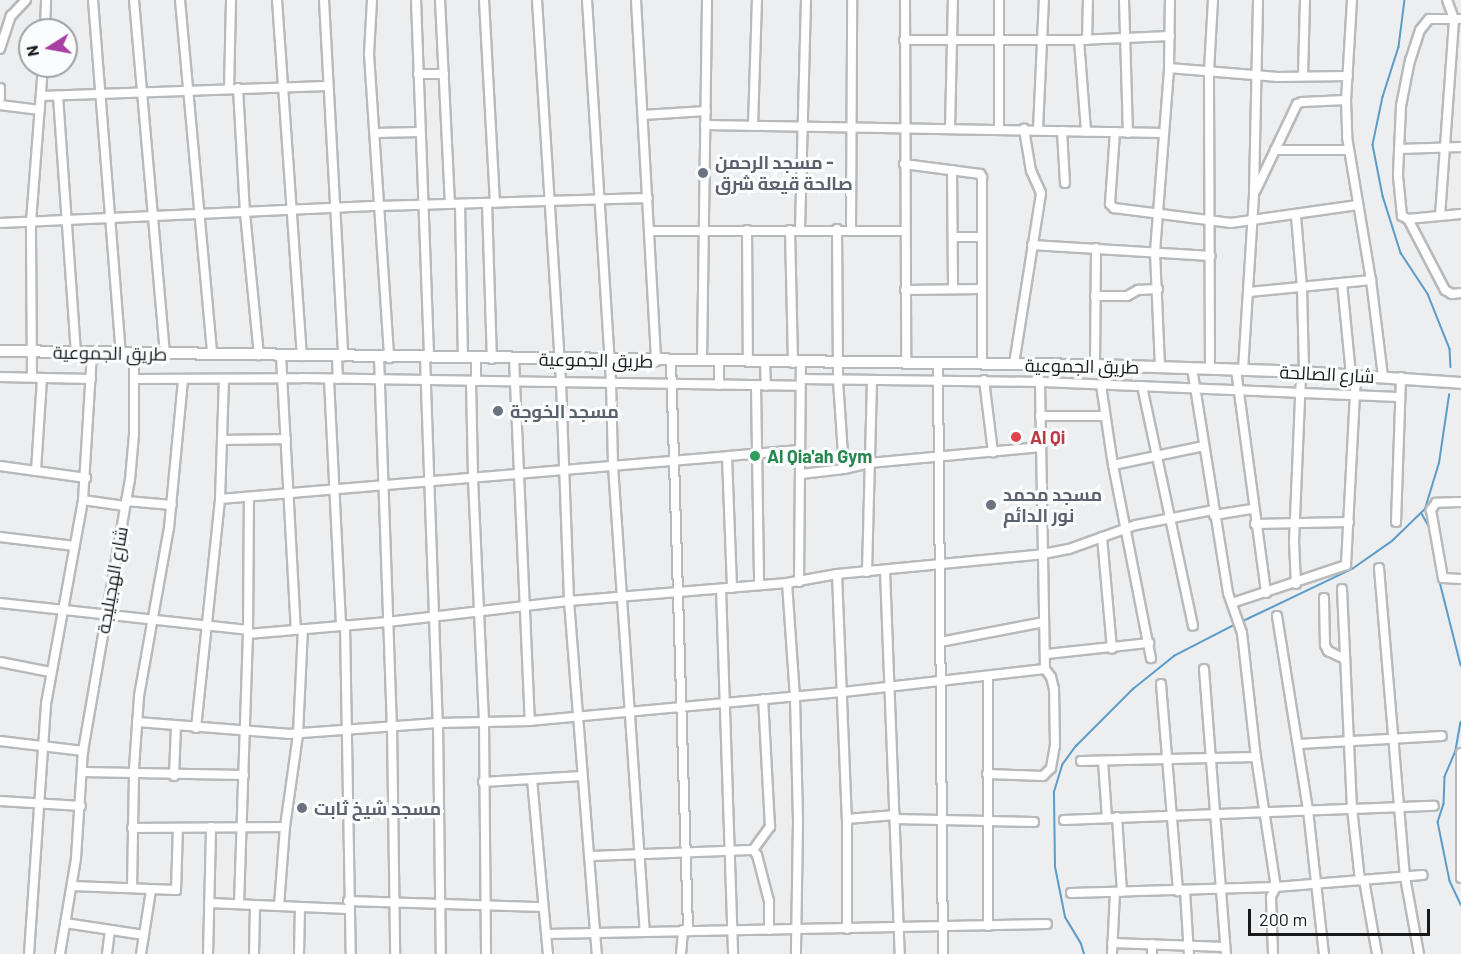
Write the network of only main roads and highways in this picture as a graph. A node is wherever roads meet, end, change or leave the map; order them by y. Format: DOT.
graph roads {
  1 [pos="0,351"];
  2 [pos="1192,368"];
  3 [pos="1458,382"];
  1 -- 2 [label="main road, طريق الجموعية"];
  2 -- 3 [label="main road, شارع الصالحة"];
}
